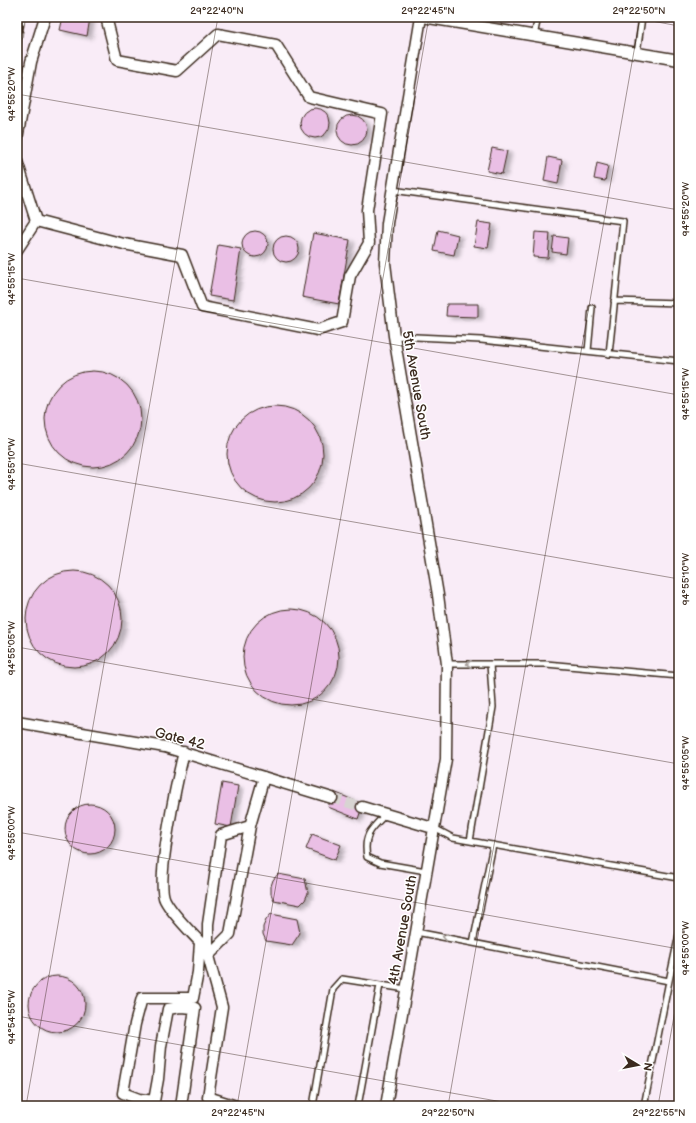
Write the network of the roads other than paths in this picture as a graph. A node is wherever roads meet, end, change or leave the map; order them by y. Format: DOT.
graph roads {
  1 [pos="45,17"];
  2 [pos="106,17"];
  3 [pos="422,17"];
  4 [pos="538,17"];
  5 [pos="642,17"];
  6 [pos="534,36"];
  7 [pos="637,53"];
  8 [pos="679,60"];
  9 [pos="17,139"];
  10 [pos="17,161"];
  11 [pos="392,190"];
  12 [pos="36,221"];
  13 [pos="17,250"];
  14 [pos="614,301"];
  15 [pos="679,303"];
  16 [pos="592,308"];
  17 [pos="394,336"];
  18 [pos="588,351"];
  19 [pos="609,354"];
  20 [pos="679,361"];
  21 [pos="447,664"];
  22 [pos="490,664"];
  23 [pos="679,676"];
  24 [pos="17,722"];
  25 [pos="184,752"];
  26 [pos="446,759"];
  27 [pos="264,777"];
  28 [pos="332,798"];
  29 [pos="362,807"];
  30 [pos="386,814"];
  31 [pos="250,826"];
  32 [pos="433,828"];
  33 [pos="470,841"];
  34 [pos="493,845"];
  35 [pos="426,871"];
  36 [pos="679,878"];
  37 [pos="416,932"];
  38 [pos="679,934"];
  39 [pos="473,943"];
  40 [pos="208,956"];
  41 [pos="669,981"];
  42 [pos="380,985"];
  43 [pos="406,988"];
  44 [pos="181,1106"];
  45 [pos="236,1106"];
  46 [pos="313,1106"];
  47 [pos="358,1106"];
  48 [pos="386,1106"];
  49 [pos="644,1106"];
  1 -- 9 [label="street"];
  2 -- 12 [label="street"];
  3 -- 6 [label="street"];
  3 -- 11 [label="street, 5th Avenue South"];
  4 -- 6 [label="lane"];
  5 -- 7 [label="lane"];
  6 -- 7 [label="street"];
  7 -- 8 [label="street"];
  10 -- 12 [label="street"];
  11 -- 14 [label="lane"];
  11 -- 17 [label="street, 5th Avenue South"];
  12 -- 13 [label="street"];
  14 -- 15 [label="lane"];
  14 -- 19 [label="lane"];
  16 -- 18 [label="lane"];
  17 -- 18 [label="lane"];
  17 -- 21 [label="street, 5th Avenue South"];
  18 -- 19 [label="lane"];
  19 -- 20 [label="lane"];
  22 -- 21 [label="lane, one-way"];
  21 -- 26 [label="street, 5th Avenue South"];
  22 -- 23 [label="lane"];
  22 -- 33 [label="lane"];
  24 -- 25 [label="street, Gate 42"];
  25 -- 27 [label="street, Gate 42"];
  25 -- 44 [label="street"];
  26 -- 32 [label="street, 4th Avenue South"];
  27 -- 28 [label="street, Gate 42"];
  27 -- 31 [label="street"];
  29 -- 30 [label="street"];
  30 -- 32 [label="street"];
  30 -- 35 [label="lane"];
  31 -- 40 [label="street"];
  31 -- 40 [label="street"];
  32 -- 33 [label="lane"];
  32 -- 35 [label="street, 4th Avenue South"];
  33 -- 34 [label="lane"];
  34 -- 36 [label="lane"];
  34 -- 39 [label="lane"];
  35 -- 37 [label="street, 4th Avenue South"];
  39 -- 37 [label="lane, one-way"];
  37 -- 43 [label="street, 4th Avenue South"];
  38 -- 41 [label="lane"];
  39 -- 41 [label="lane"];
  40 -- 45 [label="street"];
  41 -- 49 [label="lane"];
  42 -- 43 [label="lane"];
  42 -- 46 [label="lane"];
  42 -- 47 [label="lane"];
  43 -- 48 [label="street, 4th Avenue South"];
}
